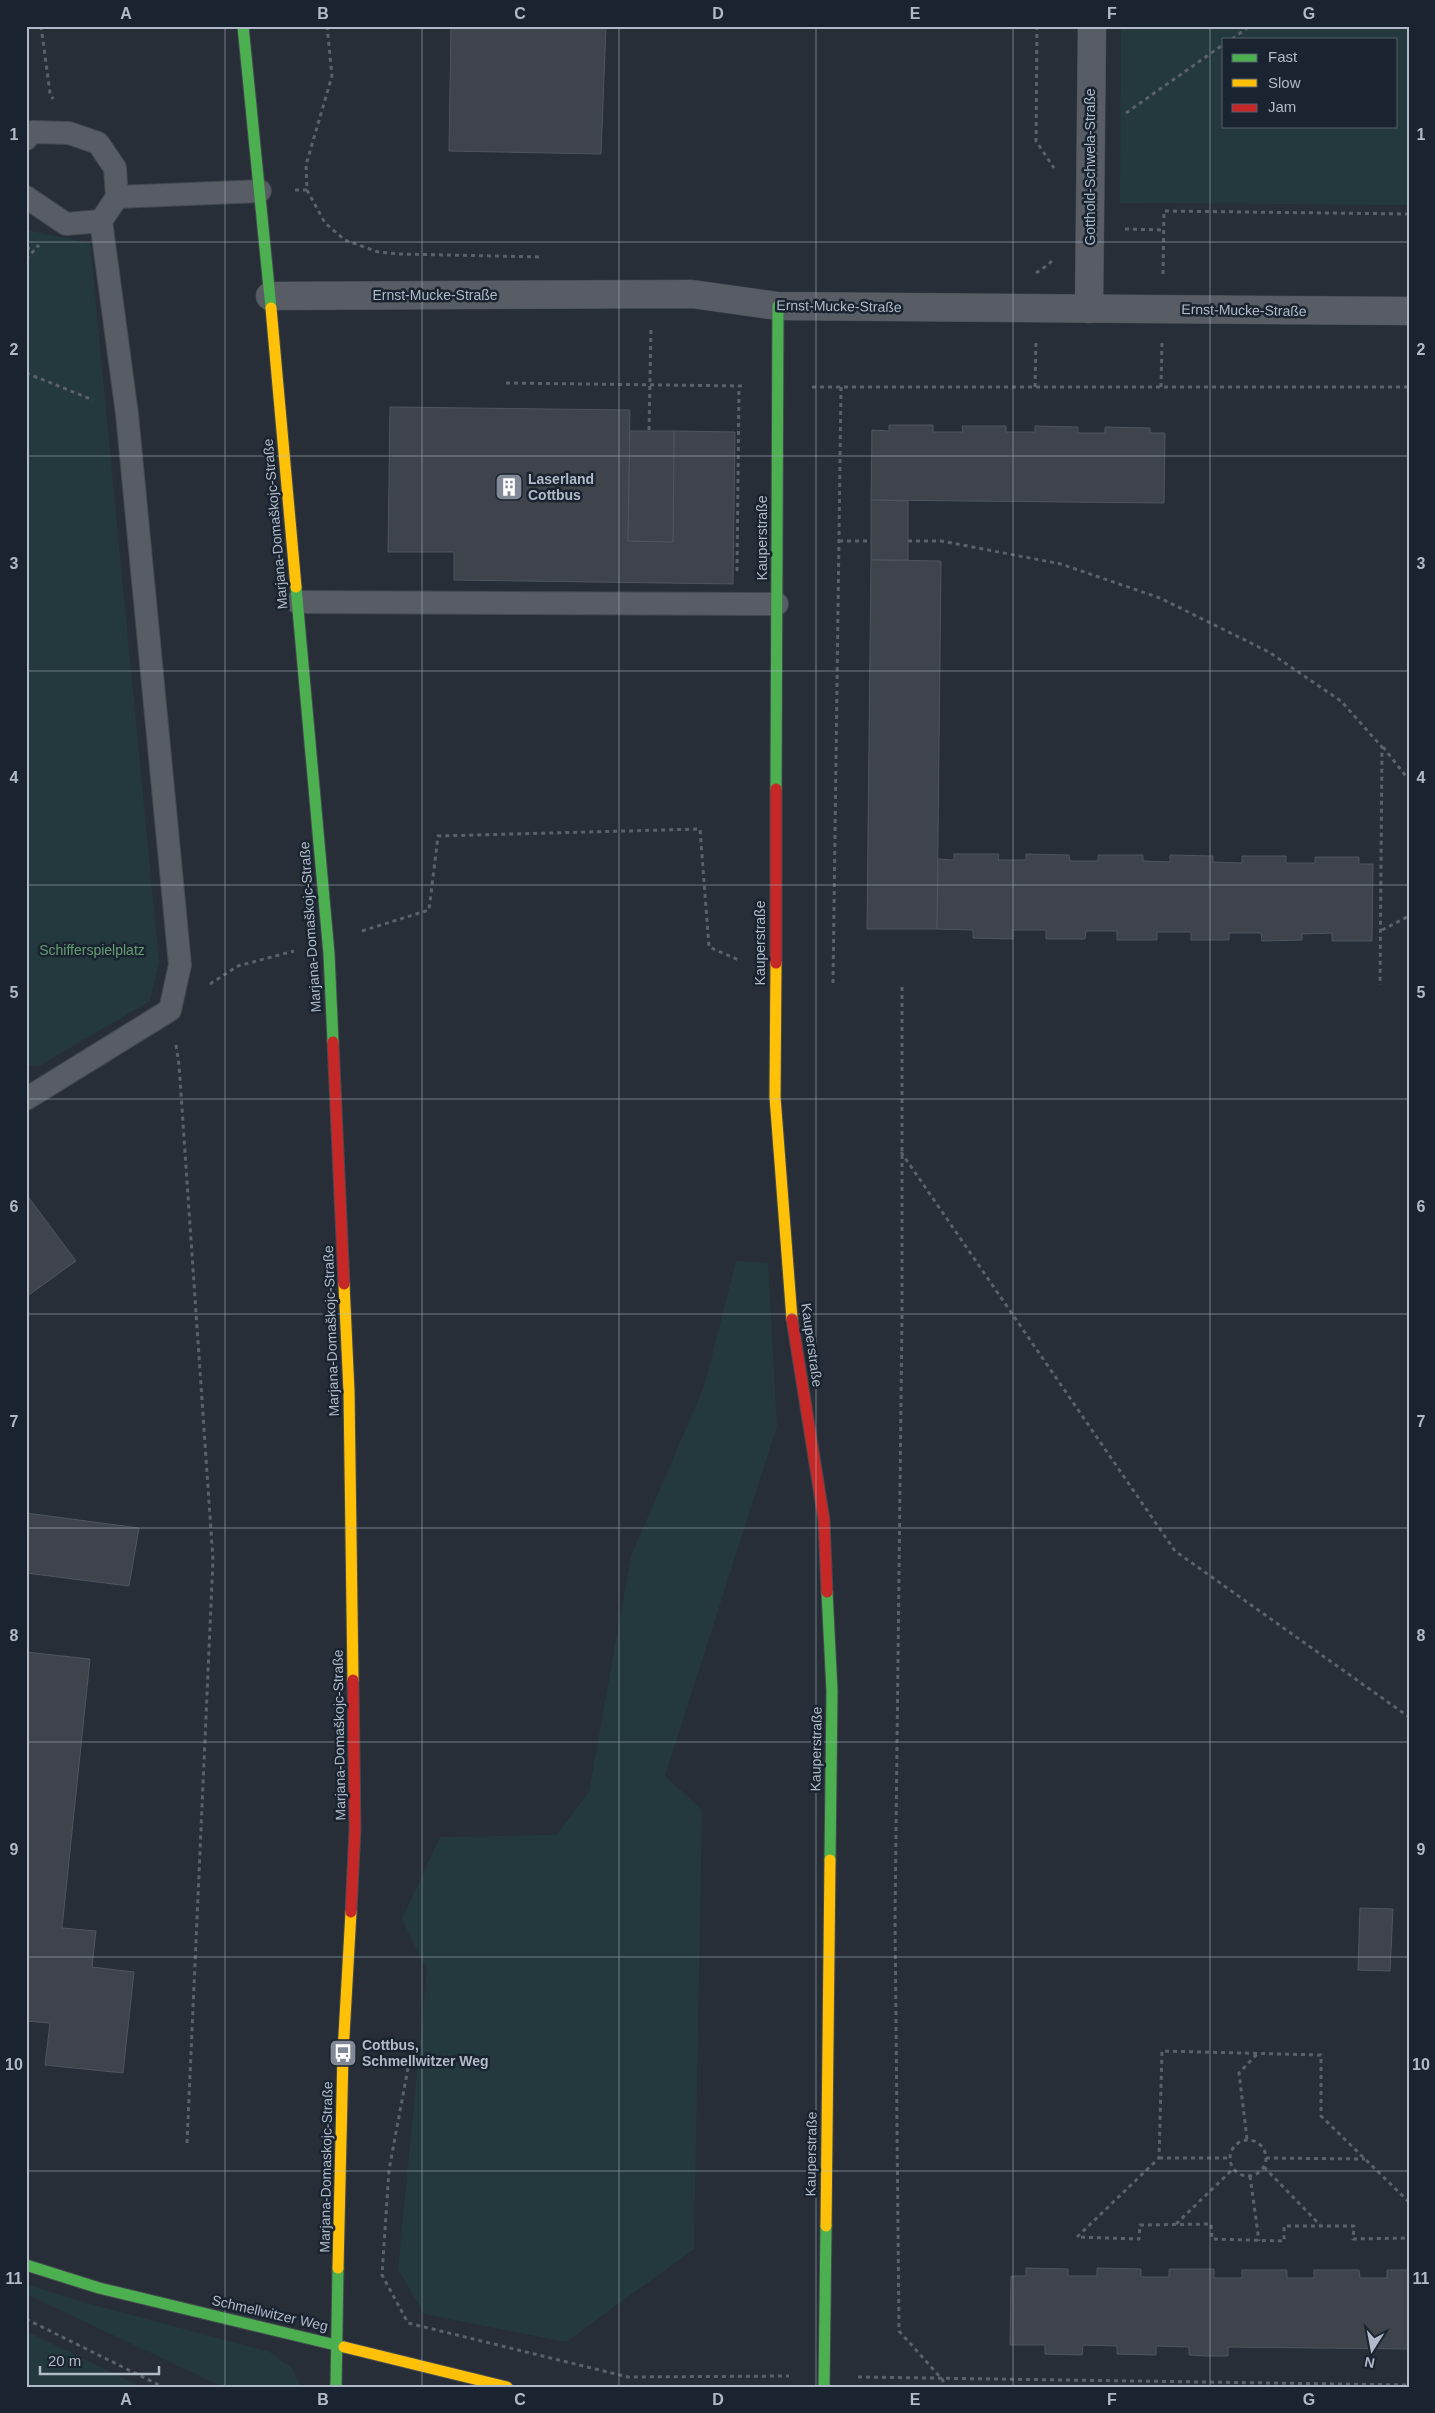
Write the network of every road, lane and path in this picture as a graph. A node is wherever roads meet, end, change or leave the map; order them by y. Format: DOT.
graph roads {
  1 [pos="41,26"];
  2 [pos="243,26"];
  3 [pos="327,26"];
  4 [pos="1037,26"];
  5 [pos="1092,26"];
  6 [pos="1250,26"];
  7 [pos="1233,38"];
  8 [pos="1222,45"];
  9 [pos="69,133"];
  10 [pos="1091,138"];
  11 [pos="26,139"];
  12 [pos="1056,170"];
  13 [pos="260,191"];
  14 [pos="26,197"];
  15 [pos="117,197"];
  16 [pos="1409,214"];
  17 [pos="101,221"];
  18 [pos="26,248"];
  19 [pos="1059,251"];
  20 [pos="545,257"];
  21 [pos="26,259"];
  22 [pos="1030,276"];
  23 [pos="651,294"];
  24 [pos="270,296"];
  25 [pos="778,306"];
  26 [pos="1089,309"];
  27 [pos="1163,309"];
  28 [pos="1409,311"];
  29 [pos="26,373"];
  30 [pos="506,383"];
  31 [pos="650,384"];
  32 [pos="739,386"];
  33 [pos="778,387"];
  34 [pos="841,387"];
  35 [pos="1161,387"];
  36 [pos="1409,388"];
  37 [pos="126,414"];
  38 [pos="649,430"];
  39 [pos="839,541"];
  40 [pos="871,541"];
  41 [pos="908,541"];
  42 [pos="297,602"];
  43 [pos="730,604"];
  44 [pos="777,604"];
  45 [pos="1382,747"];
  46 [pos="1409,780"];
  47 [pos="1409,916"];
  48 [pos="1382,930"];
  49 [pos="328,942"];
  50 [pos="775,976"];
  51 [pos="833,983"];
  52 [pos="1380,985"];
  53 [pos="902,987"];
  54 [pos="170,1010"];
  55 [pos="26,1099"];
  56 [pos="901,1151"];
  57 [pos="1409,1717"];
  58 [pos="355,1829"];
  59 [pos="1258,2053"];
  60 [pos="1247,2139"];
  61 [pos="187,2143"];
  62 [pos="1159,2158"];
  63 [pos="1229,2158"];
  64 [pos="1266,2158"];
  65 [pos="1366,2159"];
  66 [pos="1264,2167"];
  67 [pos="1234,2169"];
  68 [pos="1250,2176"];
  69 [pos="1409,2202"];
  70 [pos="1176,2224"];
  71 [pos="1320,2226"];
  72 [pos="1409,2238"];
  73 [pos="1259,2240"];
  74 [pos="26,2265"];
  75 [pos="26,2319"];
  76 [pos="338,2345"];
  77 [pos="163,2387"];
  78 [pos="336,2387"];
  79 [pos="507,2387"];
  80 [pos="824,2387"];
  81 [pos="946,2387"];
  1 -- 9 [label="path"];
  2 -- 13 [label="street, Marjana-Domaškojc-Straße"];
  3 -- 20 [label="path"];
  4 -- 12 [label="path"];
  5 -- 10 [label="street, Gotthold-Schwela-Straße"];
  6 -- 7 [label="path"];
  8 -- 10 [label="path"];
  9 -- 11 [label="lane"];
  9 -- 15 [label="lane"];
  10 -- 26 [label="street, Gotthold-Schwela-Straße"];
  13 -- 15 [label="lane"];
  13 -- 24 [label="street, Marjana-Domaškojc-Straße"];
  14 -- 17 [label="lane"];
  15 -- 17 [label="lane"];
  16 -- 27 [label="path"];
  17 -- 37 [label="lane"];
  18 -- 21 [label="path"];
  19 -- 22 [label="path"];
  23 -- 24 [label="street, Ernst-Mucke-Straße"];
  23 -- 25 [label="street, Ernst-Mucke-Straße"];
  23 -- 31 [label="path"];
  24 -- 42 [label="street, Marjana-Domaškojc-Straße"];
  25 -- 26 [label="street, Ernst-Mucke-Straße"];
  25 -- 33 [label="street, Kauperstraße"];
  26 -- 27 [label="street, Ernst-Mucke-Straße"];
  27 -- 28 [label="street, Ernst-Mucke-Straße"];
  27 -- 35 [label="path"];
  29 -- 37 [label="path"];
  30 -- 31 [label="path"];
  31 -- 32 [label="path"];
  31 -- 38 [label="path"];
  32 -- 33 [label="path"];
  32 -- 43 [label="path"];
  33 -- 34 [label="path"];
  33 -- 44 [label="street, Kauperstraße"];
  34 -- 35 [label="path"];
  34 -- 39 [label="path"];
  35 -- 36 [label="path"];
  37 -- 54 [label="lane"];
  39 -- 40 [label="path"];
  39 -- 51 [label="path"];
  41 -- 45 [label="path"];
  42 -- 43 [label="lane"];
  42 -- 49 [label="street, Marjana-Domaškojc-Straße"];
  43 -- 44 [label="lane"];
  44 -- 50 [label="street, Kauperstraße"];
  45 -- 46 [label="path"];
  45 -- 48 [label="path"];
  47 -- 48 [label="path"];
  48 -- 52 [label="path"];
  49 -- 50 [label="path"];
  49 -- 54 [label="path"];
  49 -- 58 [label="street, Marjana-Domaškojc-Straße"];
  50 -- 80 [label="street, Kauperstraße"];
  53 -- 56 [label="path"];
  54 -- 55 [label="lane"];
  54 -- 61 [label="path"];
  56 -- 57 [label="path"];
  56 -- 81 [label="path"];
  58 -- 76 [label="street, Marjana-Domaskojc-Straße"];
  59 -- 60 [label="path"];
  59 -- 62 [label="path"];
  59 -- 65 [label="path"];
  60 -- 63 [label="path"];
  60 -- 64 [label="path"];
  62 -- 63 [label="path"];
  62 -- 70 [label="path"];
  63 -- 67 [label="path"];
  64 -- 65 [label="path"];
  64 -- 66 [label="path"];
  65 -- 69 [label="path"];
  66 -- 68 [label="path"];
  66 -- 71 [label="path"];
  67 -- 68 [label="path"];
  67 -- 70 [label="path"];
  68 -- 73 [label="path"];
  70 -- 73 [label="path"];
  71 -- 72 [label="path"];
  71 -- 73 [label="path"];
  74 -- 76 [label="street, Schmellwitzer Weg"];
  75 -- 77 [label="path"];
  76 -- 78 [label="street, Marjana-Domaskojc-Straße"];
  76 -- 79 [label="street, Schmellwitzer Weg"];
}
